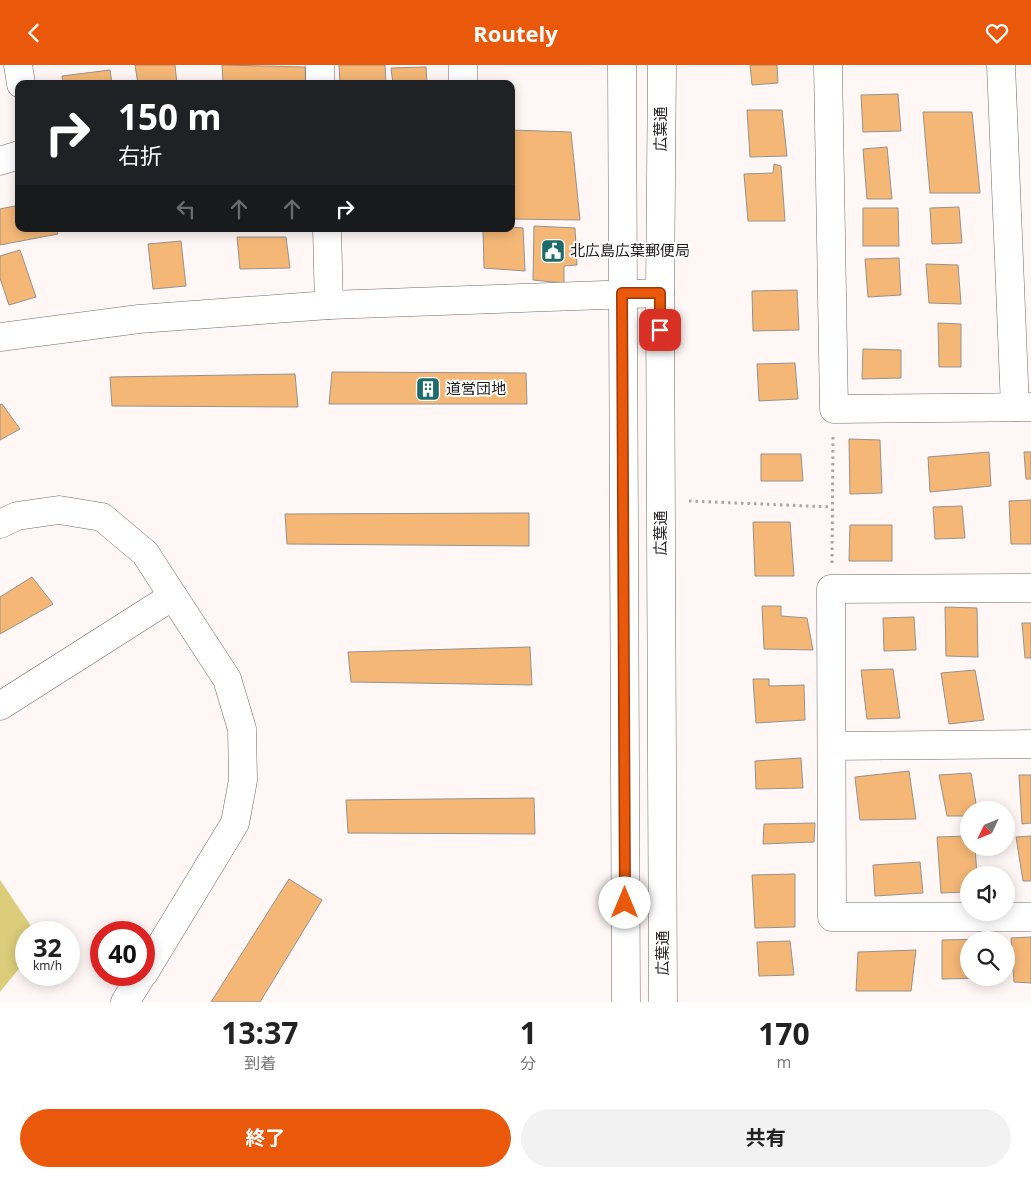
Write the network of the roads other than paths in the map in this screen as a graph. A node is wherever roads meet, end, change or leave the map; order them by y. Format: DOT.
graph roads {
  1 [pos="18,65"];
  2 [pos="320,65"];
  3 [pos="463,65"];
  4 [pos="622,65"];
  5 [pos="662,65"];
  6 [pos="828,65"];
  7 [pos="1001,65"];
  8 [pos="20,80"];
  9 [pos="320,80"];
  10 [pos="463,80"];
  11 [pos="15,156"];
  12 [pos="0,161"];
  13 [pos="327,232"];
  14 [pos="622,293"];
  15 [pos="660,293"];
  16 [pos="329,305"];
  17 [pos="0,337"];
  18 [pos="1023,407"];
  19 [pos="0,524"];
  20 [pos="1031,588"];
  21 [pos="173,596"];
  22 [pos="0,706"];
  23 [pos="1031,744"];
  24 [pos="832,746"];
  25 [pos="1031,917"];
  26 [pos="155,954"];
  27 [pos="135,986"];
  28 [pos="125,1002"];
  29 [pos="626,1002"];
  30 [pos="663,1002"];
  1 -- 8 [label="street"];
  2 -- 9 [label="street"];
  3 -- 10 [label="street"];
  4 -- 14 [label="street"];
  5 -- 15 [label="street, 広葉通"];
  6 -- 18 [label="street"];
  7 -- 18 [label="street"];
  11 -- 12 [label="street"];
  13 -- 16 [label="street"];
  14 -- 15 [label="street"];
  14 -- 16 [label="street"];
  14 -- 29 [label="street"];
  15 -- 30 [label="street, 広葉通"];
  16 -- 17 [label="street"];
  19 -- 21 [label="street"];
  20 -- 24 [label="street"];
  21 -- 22 [label="street"];
  21 -- 26 [label="street"];
  23 -- 24 [label="street"];
  24 -- 25 [label="street"];
  27 -- 28 [label="street"];
}
